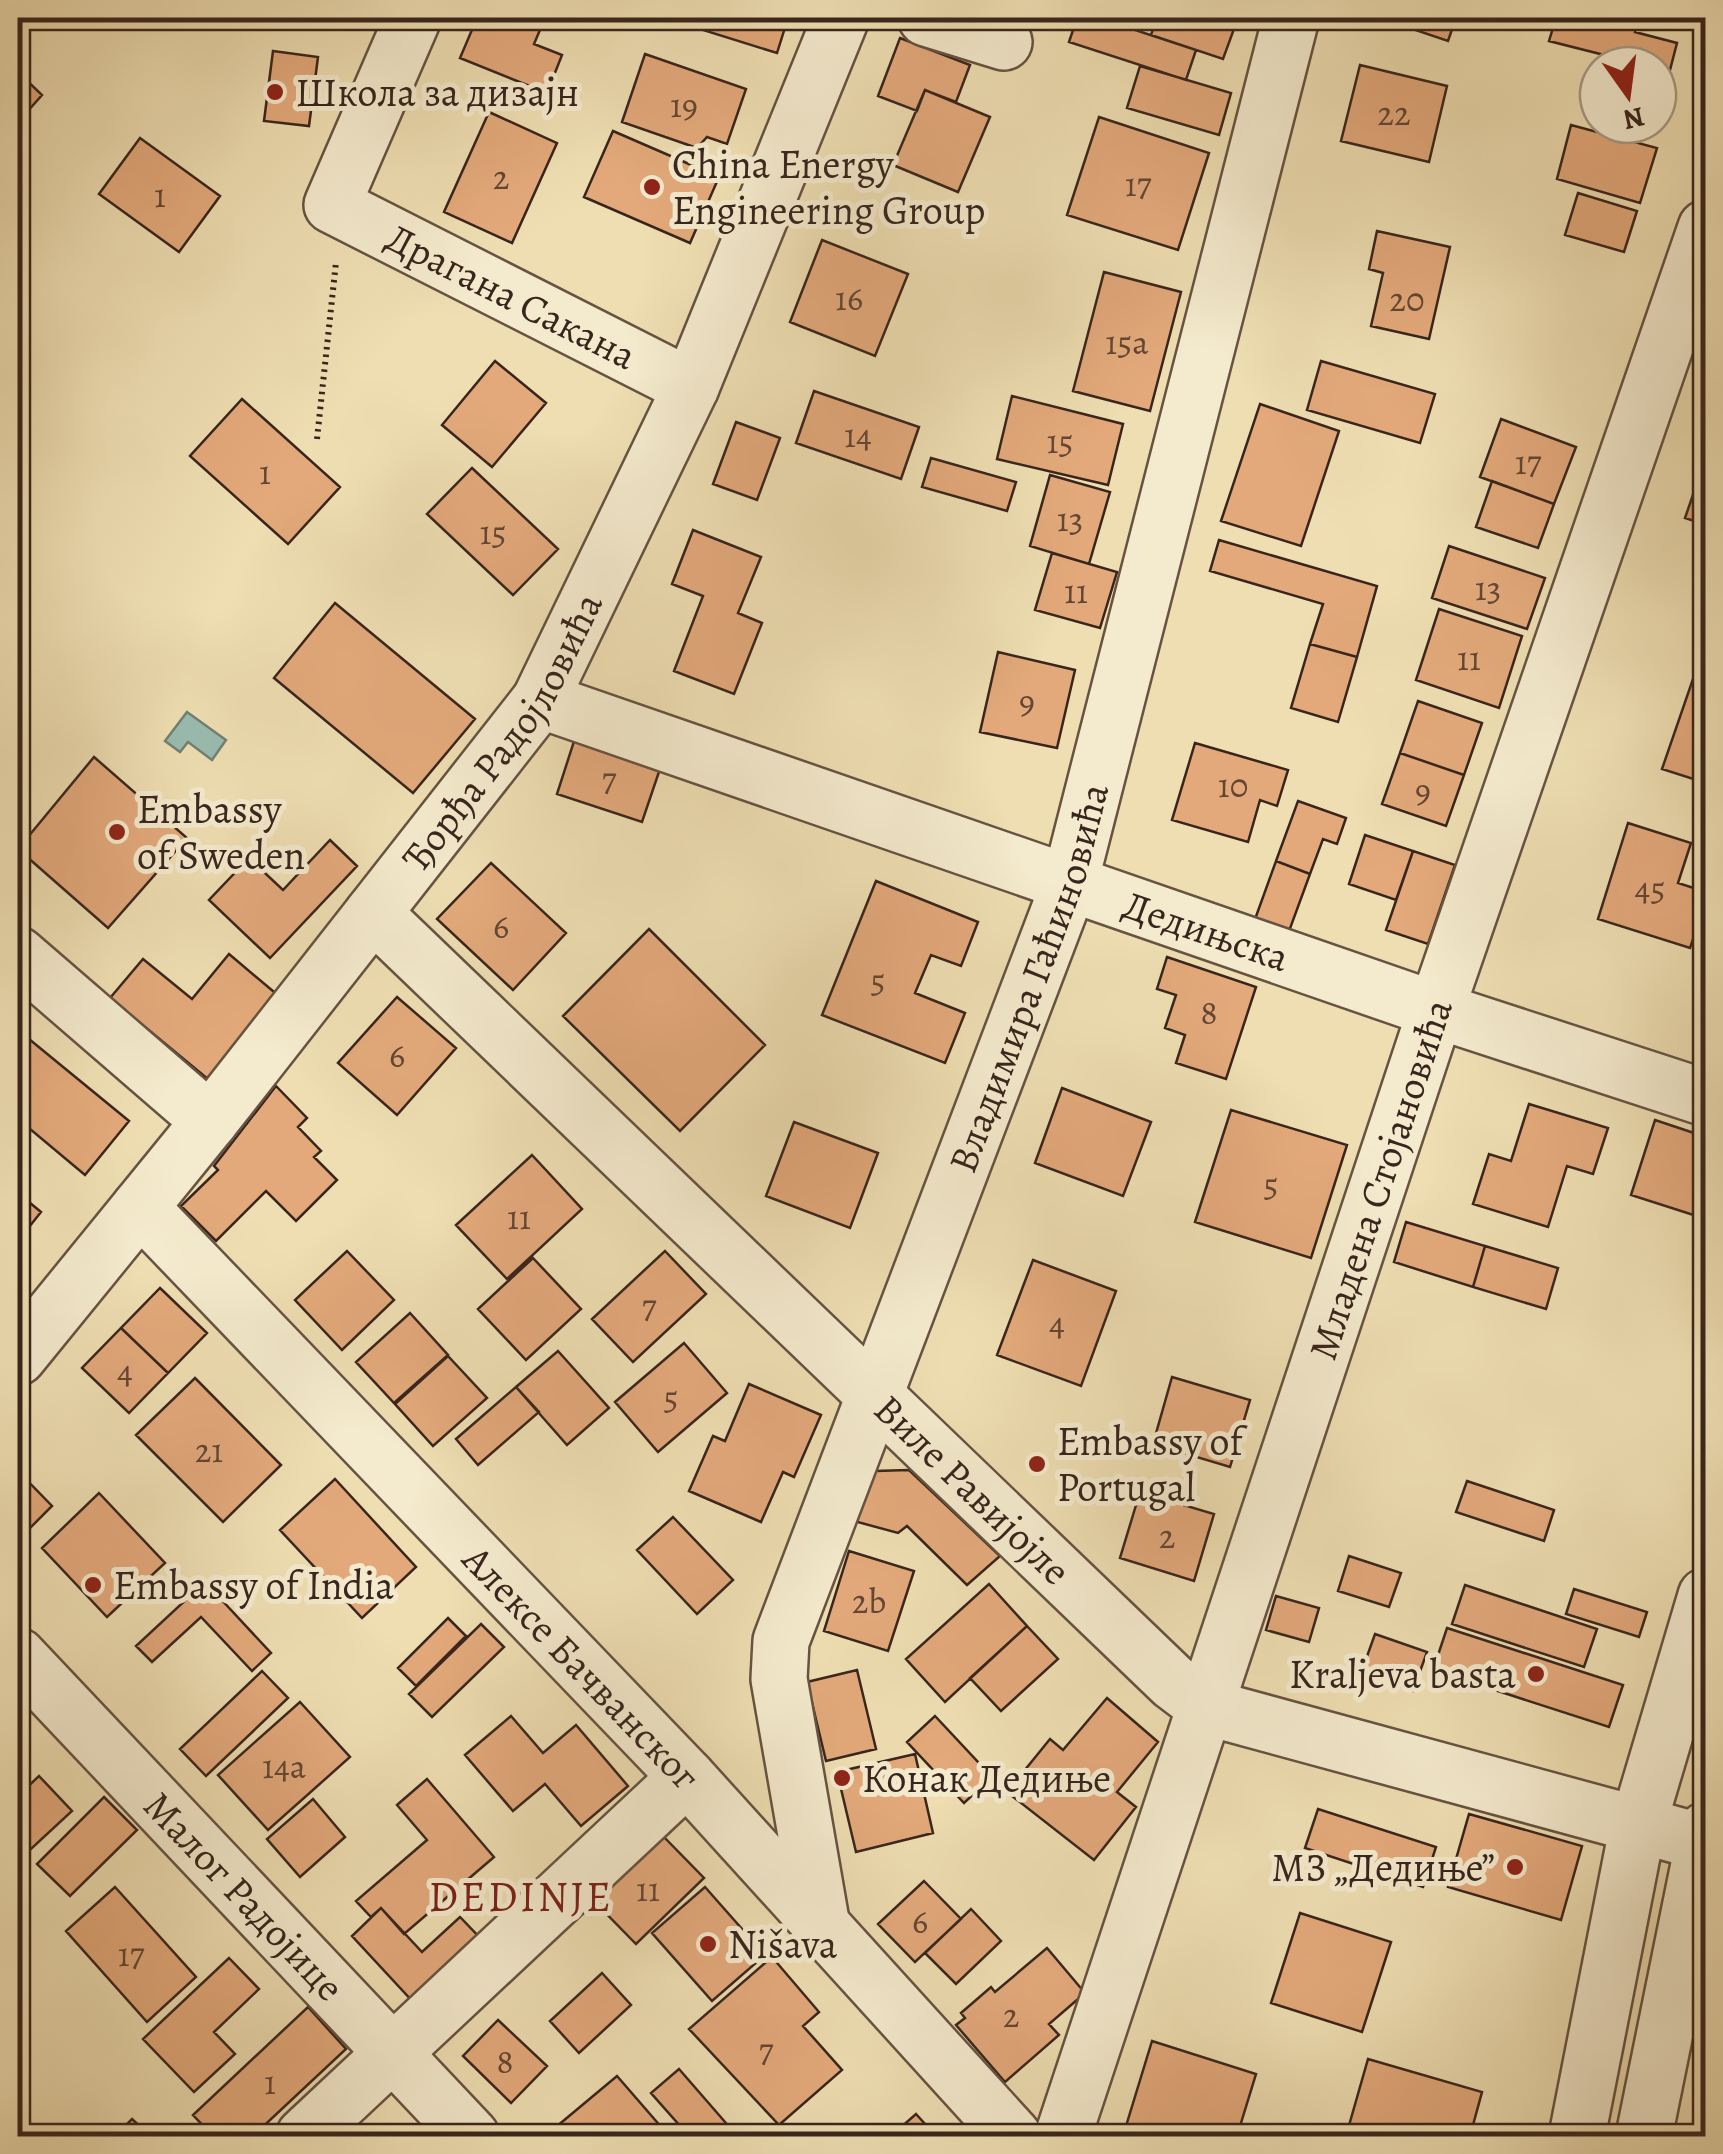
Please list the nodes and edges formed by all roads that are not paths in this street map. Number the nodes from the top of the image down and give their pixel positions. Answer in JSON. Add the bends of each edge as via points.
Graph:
{"nodes":[{"id":1,"x":413,"y":18,"type":"edge"},
{"id":2,"x":841,"y":18,"type":"edge"},
{"id":3,"x":926,"y":18,"type":"edge"},
{"id":4,"x":1291,"y":18,"type":"edge"},
{"id":5,"x":1004,"y":42,"type":"dead end"},
{"id":6,"x":1706,"y":228,"type":"edge"},
{"id":7,"x":691,"y":387,"type":"junction"},
{"id":8,"x":540,"y":700,"type":"junction"},
{"id":9,"x":1070,"y":882,"type":"junction"},
{"id":10,"x":373,"y":913,"type":"junction"},
{"id":11,"x":18,"y":955,"type":"edge"},
{"id":12,"x":1436,"y":1010,"type":"junction"},
{"id":13,"x":1706,"y":1098,"type":"edge"},
{"id":14,"x":210,"y":1120,"type":"junction"},
{"id":15,"x":140,"y":1207,"type":"junction"},
{"id":16,"x":18,"y":1357,"type":"edge"},
{"id":17,"x":875,"y":1395,"type":"junction"},
{"id":18,"x":1706,"y":1596,"type":"edge"},
{"id":19,"x":18,"y":1656,"type":"edge"},
{"id":20,"x":1206,"y":1707,"type":"junction"},
{"id":21,"x":687,"y":1777,"type":"junction"},
{"id":22,"x":1638,"y":1826,"type":"junction"},
{"id":23,"x":1704,"y":1836,"type":"edge"},
{"id":24,"x":822,"y":1921,"type":"junction"},
{"id":25,"x":392,"y":2055,"type":"junction"},
{"id":26,"x":304,"y":2136,"type":"edge"},
{"id":27,"x":471,"y":2136,"type":"edge"},
{"id":28,"x":1014,"y":2136,"type":"edge"},
{"id":29,"x":1063,"y":2136,"type":"edge"},
{"id":30,"x":1576,"y":2136,"type":"edge"},
{"id":31,"x":1644,"y":2136,"type":"edge"}],
"edges":[{"from":1,"to":7,"type":"street","name":"Драгана Сакана","via":[[335,228]]},
{"from":2,"to":7,"type":"street","name":"Ђорђа Радојловића"},
{"from":3,"to":5,"type":"street"},
{"from":4,"to":9,"type":"street","name":"Владимира Гаћиновића"},
{"from":6,"to":12,"type":"street","name":"Младена Стојановића"},
{"from":7,"to":8,"type":"street","name":"Ђорђа Радојловића"},
{"from":8,"to":9,"type":"street","name":"Дедињска"},
{"from":8,"to":10,"type":"street","name":"Ђорђа Радојловића"},
{"from":9,"to":12,"type":"street","name":"Дедињска"},
{"from":9,"to":17,"type":"street","name":"Владимира Гаћиновића"},
{"from":10,"to":14,"type":"street","name":"Ђорђа Радојловића"},
{"from":10,"to":17,"type":"street","name":"Виле Равијојле"},
{"from":11,"to":14,"type":"street"},
{"from":12,"to":13,"type":"street","name":"Дедињска"},
{"from":12,"to":20,"type":"street","name":"Младена Стојановића"},
{"from":14,"to":15,"type":"street","name":"Ђорђа Радојловића"},
{"from":15,"to":16,"type":"street","name":"Ђорђа Радојловића"},
{"from":15,"to":21,"type":"street","name":"Алексе Бачванског"},
{"from":17,"to":20,"type":"street","name":"Виле Равијојле"},
{"from":17,"to":24,"type":"street","name":"Владимира Гаћиновића","via":[[787,1620],[778,1662]]},
{"from":18,"to":22,"type":"street"},
{"from":19,"to":25,"type":"street","name":"Малог Радојице"},
{"from":20,"to":22,"type":"street","name":"Виле Равијојле"},
{"from":20,"to":29,"type":"street","name":"Младена Стојановића"},
{"from":21,"to":24,"type":"street","name":"Алексе Бачванског"},
{"from":21,"to":25,"type":"street"},
{"from":22,"to":23,"type":"street","name":"Виле Равијојле"},
{"from":22,"to":30,"type":"street"},
{"from":23,"to":31,"type":"street"},
{"from":24,"to":28,"type":"street","name":"Алексе Бачванског"},
{"from":25,"to":26,"type":"street"},
{"from":25,"to":27,"type":"street","name":"Малог Радојице"}]}
